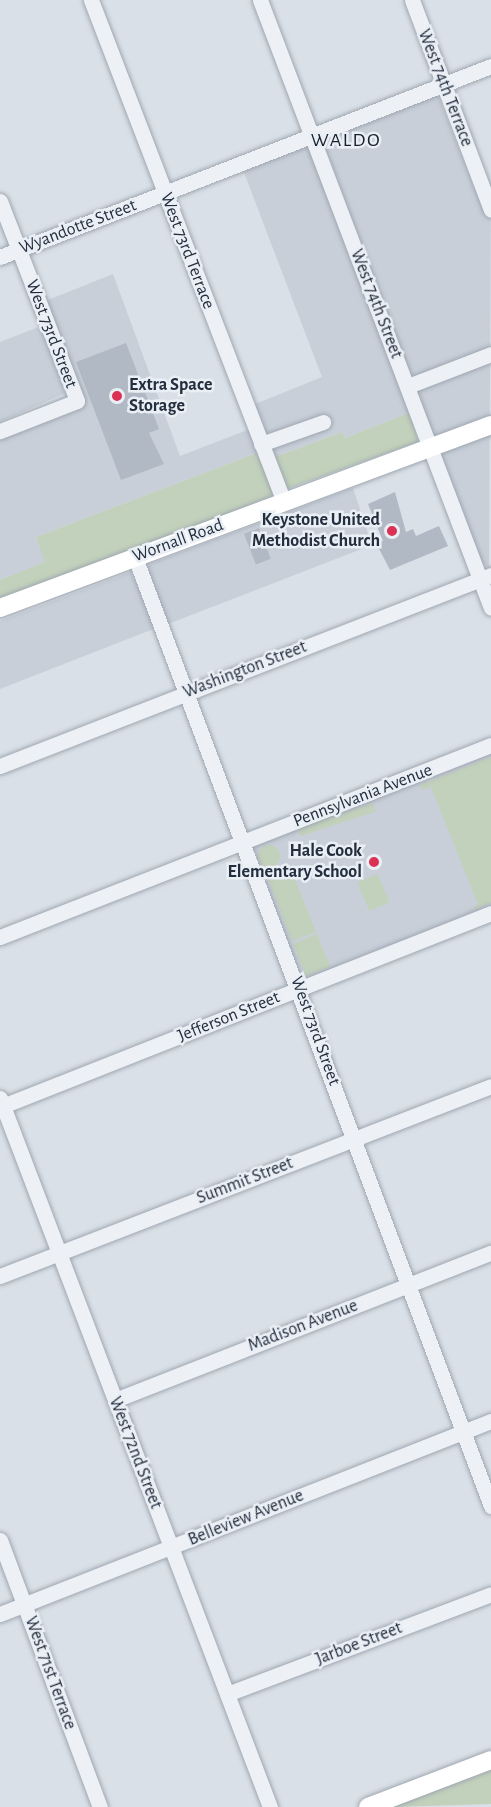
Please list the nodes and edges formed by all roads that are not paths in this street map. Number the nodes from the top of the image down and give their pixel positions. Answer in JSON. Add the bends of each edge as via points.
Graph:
{"nodes":[{"id":1,"x":91,"y":0,"type":"edge"},
{"id":2,"x":260,"y":0,"type":"edge"},
{"id":3,"x":412,"y":0,"type":"edge"},
{"id":4,"x":491,"y":66,"type":"edge"},
{"id":5,"x":444,"y":85,"type":"junction"},
{"id":6,"x":312,"y":136,"type":"junction"},
{"id":7,"x":165,"y":193,"type":"junction"},
{"id":8,"x":0,"y":201,"type":"edge"},
{"id":9,"x":491,"y":210,"type":"edge"},
{"id":10,"x":19,"y":250,"type":"junction"},
{"id":11,"x":0,"y":257,"type":"edge"},
{"id":12,"x":491,"y":354,"type":"edge"},
{"id":13,"x":408,"y":386,"type":"junction"},
{"id":14,"x":323,"y":423,"type":"dead end"},
{"id":15,"x":491,"y":425,"type":"edge"},
{"id":16,"x":0,"y":431,"type":"edge"},
{"id":17,"x":261,"y":444,"type":"junction"},
{"id":18,"x":430,"y":448,"type":"junction"},
{"id":19,"x":284,"y":502,"type":"junction"},
{"id":20,"x":135,"y":557,"type":"junction"},
{"id":21,"x":485,"y":577,"type":"edge"},
{"id":22,"x":0,"y":608,"type":"edge"},
{"id":23,"x":491,"y":608,"type":"edge"},
{"id":24,"x":186,"y":693,"type":"junction"},
{"id":25,"x":491,"y":745,"type":"edge"},
{"id":26,"x":0,"y":766,"type":"edge"},
{"id":27,"x":242,"y":843,"type":"junction"},
{"id":28,"x":491,"y":913,"type":"edge"},
{"id":29,"x":0,"y":937,"type":"edge"},
{"id":30,"x":299,"y":989,"type":"junction"},
{"id":31,"x":491,"y":1086,"type":"edge"},
{"id":32,"x":1,"y":1104,"type":"edge"},
{"id":33,"x":355,"y":1138,"type":"junction"},
{"id":34,"x":491,"y":1252,"type":"edge"},
{"id":35,"x":60,"y":1254,"type":"junction"},
{"id":36,"x":0,"y":1276,"type":"edge"},
{"id":37,"x":409,"y":1284,"type":"junction"},
{"id":38,"x":115,"y":1400,"type":"junction"},
{"id":39,"x":491,"y":1421,"type":"edge"},
{"id":40,"x":463,"y":1432,"type":"junction"},
{"id":41,"x":491,"y":1506,"type":"edge"},
{"id":42,"x":0,"y":1540,"type":"edge"},
{"id":43,"x":171,"y":1548,"type":"junction"},
{"id":44,"x":491,"y":1594,"type":"edge"},
{"id":45,"x":25,"y":1605,"type":"junction"},
{"id":46,"x":0,"y":1614,"type":"edge"},
{"id":47,"x":227,"y":1694,"type":"junction"},
{"id":48,"x":491,"y":1760,"type":"edge"},
{"id":49,"x":100,"y":1807,"type":"edge"},
{"id":50,"x":270,"y":1807,"type":"edge"},
{"id":51,"x":368,"y":1807,"type":"edge"}],
"edges":[{"from":1,"to":7,"type":"street","name":"West 73rd Terrace"},
{"from":2,"to":6,"type":"street","name":"West 74th Street"},
{"from":3,"to":5,"type":"street","name":"West 74th Terrace"},
{"from":4,"to":5,"type":"street","name":"Wyandotte Street"},
{"from":5,"to":6,"type":"street","name":"Wyandotte Street"},
{"from":5,"to":9,"type":"street","name":"West 74th Terrace"},
{"from":6,"to":7,"type":"street","name":"Wyandotte Street"},
{"from":6,"to":13,"type":"street","name":"West 74th Street"},
{"from":7,"to":10,"type":"street","name":"Wyandotte Street"},
{"from":7,"to":17,"type":"street","name":"West 73rd Terrace"},
{"from":8,"to":10,"type":"street","name":"West 73rd Street"},
{"from":10,"to":11,"type":"street","name":"Wyandotte Street"},
{"from":10,"to":16,"type":"street","name":"West 73rd Street","via":[[77,400]]},
{"from":12,"to":13,"type":"street"},
{"from":13,"to":18,"type":"street","name":"West 74th Street"},
{"from":14,"to":17,"type":"street"},
{"from":15,"to":18,"type":"main road","name":"Wornall Road"},
{"from":17,"to":19,"type":"street","name":"West 73rd Terrace"},
{"from":18,"to":19,"type":"main road","name":"Wornall Road"},
{"from":18,"to":21,"type":"street","name":"West 74th Street"},
{"from":19,"to":20,"type":"main road","name":"Wornall Road"},
{"from":20,"to":22,"type":"main road","name":"Wornall Road"},
{"from":20,"to":24,"type":"street","name":"West 73rd Street"},
{"from":21,"to":23,"type":"street","name":"West 74th Street"},
{"from":21,"to":24,"type":"street","name":"Washington Street"},
{"from":24,"to":26,"type":"street","name":"Washington Street"},
{"from":24,"to":27,"type":"street","name":"West 73rd Street"},
{"from":25,"to":27,"type":"street","name":"Pennsylvania Avenue"},
{"from":27,"to":29,"type":"street","name":"Pennsylvania Avenue"},
{"from":27,"to":30,"type":"street","name":"West 73rd Street"},
{"from":28,"to":30,"type":"street","name":"Jefferson Street"},
{"from":30,"to":32,"type":"street","name":"Jefferson Street"},
{"from":30,"to":33,"type":"street","name":"West 73rd Street"},
{"from":31,"to":33,"type":"street","name":"Summit Street"},
{"from":32,"to":35,"type":"street","name":"West 72nd Street"},
{"from":33,"to":35,"type":"street","name":"Summit Street"},
{"from":33,"to":37,"type":"street","name":"West 73rd Street"},
{"from":34,"to":37,"type":"street","name":"Madison Avenue"},
{"from":35,"to":36,"type":"street","name":"Summit Street"},
{"from":35,"to":38,"type":"street","name":"West 72nd Street"},
{"from":37,"to":38,"type":"street","name":"Madison Avenue"},
{"from":37,"to":40,"type":"street","name":"West 73rd Street"},
{"from":38,"to":43,"type":"street","name":"West 72nd Street"},
{"from":39,"to":40,"type":"street","name":"Belleview Avenue"},
{"from":40,"to":41,"type":"street","name":"West 73rd Street"},
{"from":40,"to":43,"type":"street","name":"Belleview Avenue"},
{"from":42,"to":45,"type":"street","name":"West 71st Terrace"},
{"from":43,"to":45,"type":"street","name":"Belleview Avenue"},
{"from":43,"to":47,"type":"street","name":"West 72nd Street"},
{"from":44,"to":47,"type":"street","name":"Jarboe Street"},
{"from":45,"to":46,"type":"street","name":"Belleview Avenue"},
{"from":45,"to":49,"type":"street","name":"West 71st Terrace"},
{"from":47,"to":50,"type":"street","name":"West 72nd Street"},
{"from":48,"to":51,"type":"main road"}]}
